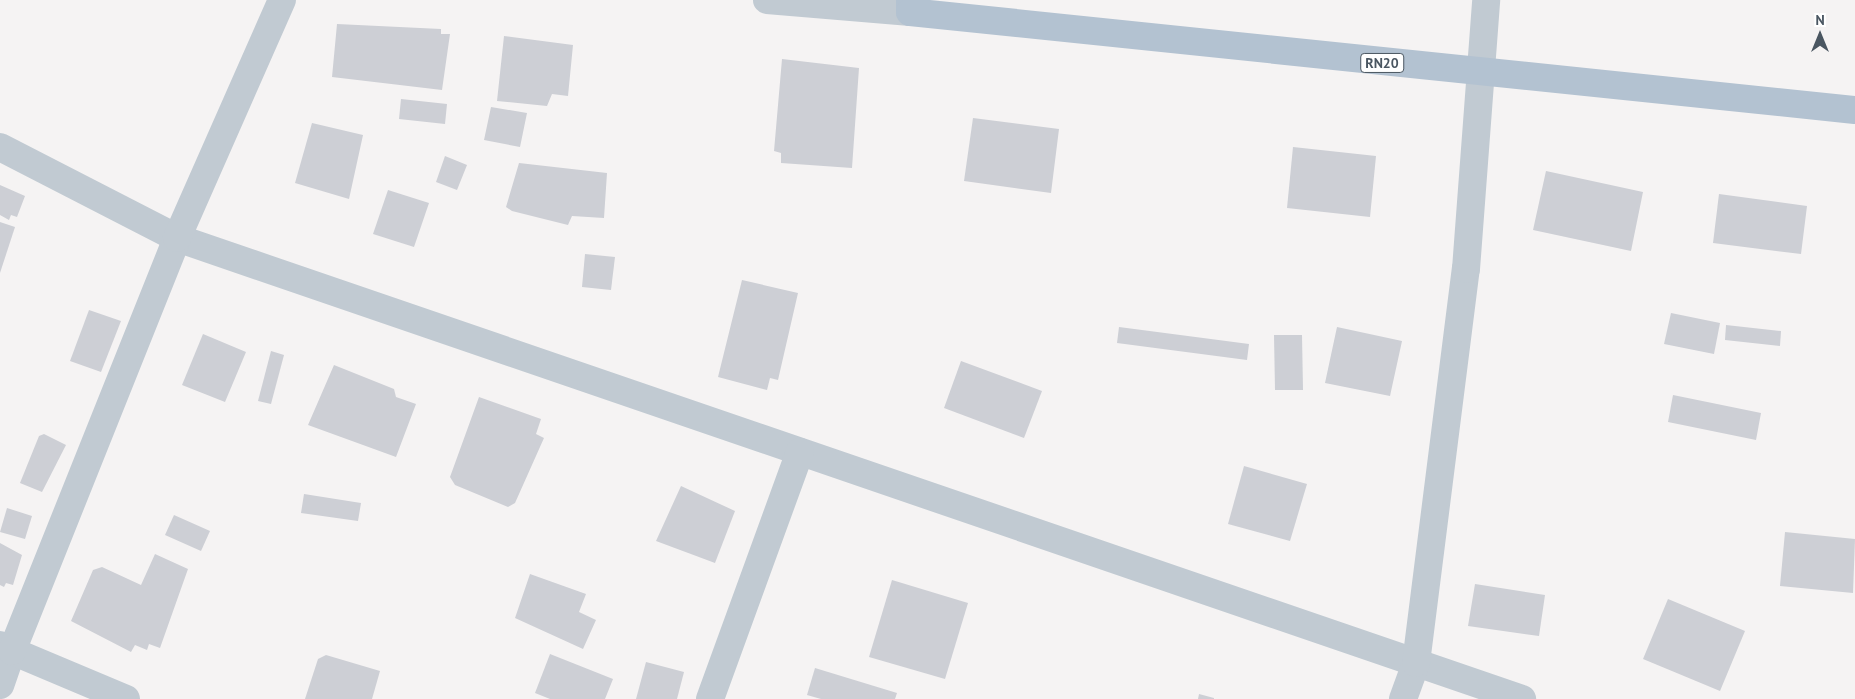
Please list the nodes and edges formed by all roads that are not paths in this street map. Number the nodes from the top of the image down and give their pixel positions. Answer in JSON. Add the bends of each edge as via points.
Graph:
{"nodes":[{"id":1,"x":282,"y":0,"type":"edge"},
{"id":2,"x":766,"y":0,"type":"edge"},
{"id":3,"x":1486,"y":0,"type":"edge"},
{"id":4,"x":910,"y":6,"type":"edge"},
{"id":5,"x":1483,"y":74,"type":"junction"},
{"id":6,"x":1855,"y":110,"type":"edge"},
{"id":7,"x":0,"y":147,"type":"edge"},
{"id":8,"x":178,"y":238,"type":"junction"},
{"id":9,"x":800,"y":452,"type":"junction"},
{"id":10,"x":6,"y":648,"type":"edge"},
{"id":11,"x":1416,"y":663,"type":"junction"},
{"id":12,"x":0,"y":685,"type":"edge"},
{"id":13,"x":126,"y":699,"type":"edge"},
{"id":14,"x":710,"y":699,"type":"edge"},
{"id":15,"x":1403,"y":699,"type":"edge"},
{"id":16,"x":1522,"y":699,"type":"edge"}],
"edges":[{"from":1,"to":8,"type":"street"},
{"from":2,"to":4,"type":"street"},
{"from":3,"to":5,"type":"street"},
{"from":4,"to":5,"type":"main road","number":"RN20"},
{"from":5,"to":6,"type":"main road","number":"RN20"},
{"from":5,"to":11,"type":"street","via":[[1466,269]]},
{"from":7,"to":8,"type":"street"},
{"from":8,"to":9,"type":"street"},
{"from":8,"to":10,"type":"street"},
{"from":9,"to":11,"type":"street"},
{"from":9,"to":14,"type":"street"},
{"from":10,"to":12,"type":"street"},
{"from":10,"to":13,"type":"street"},
{"from":11,"to":15,"type":"street"},
{"from":11,"to":16,"type":"street"}]}
